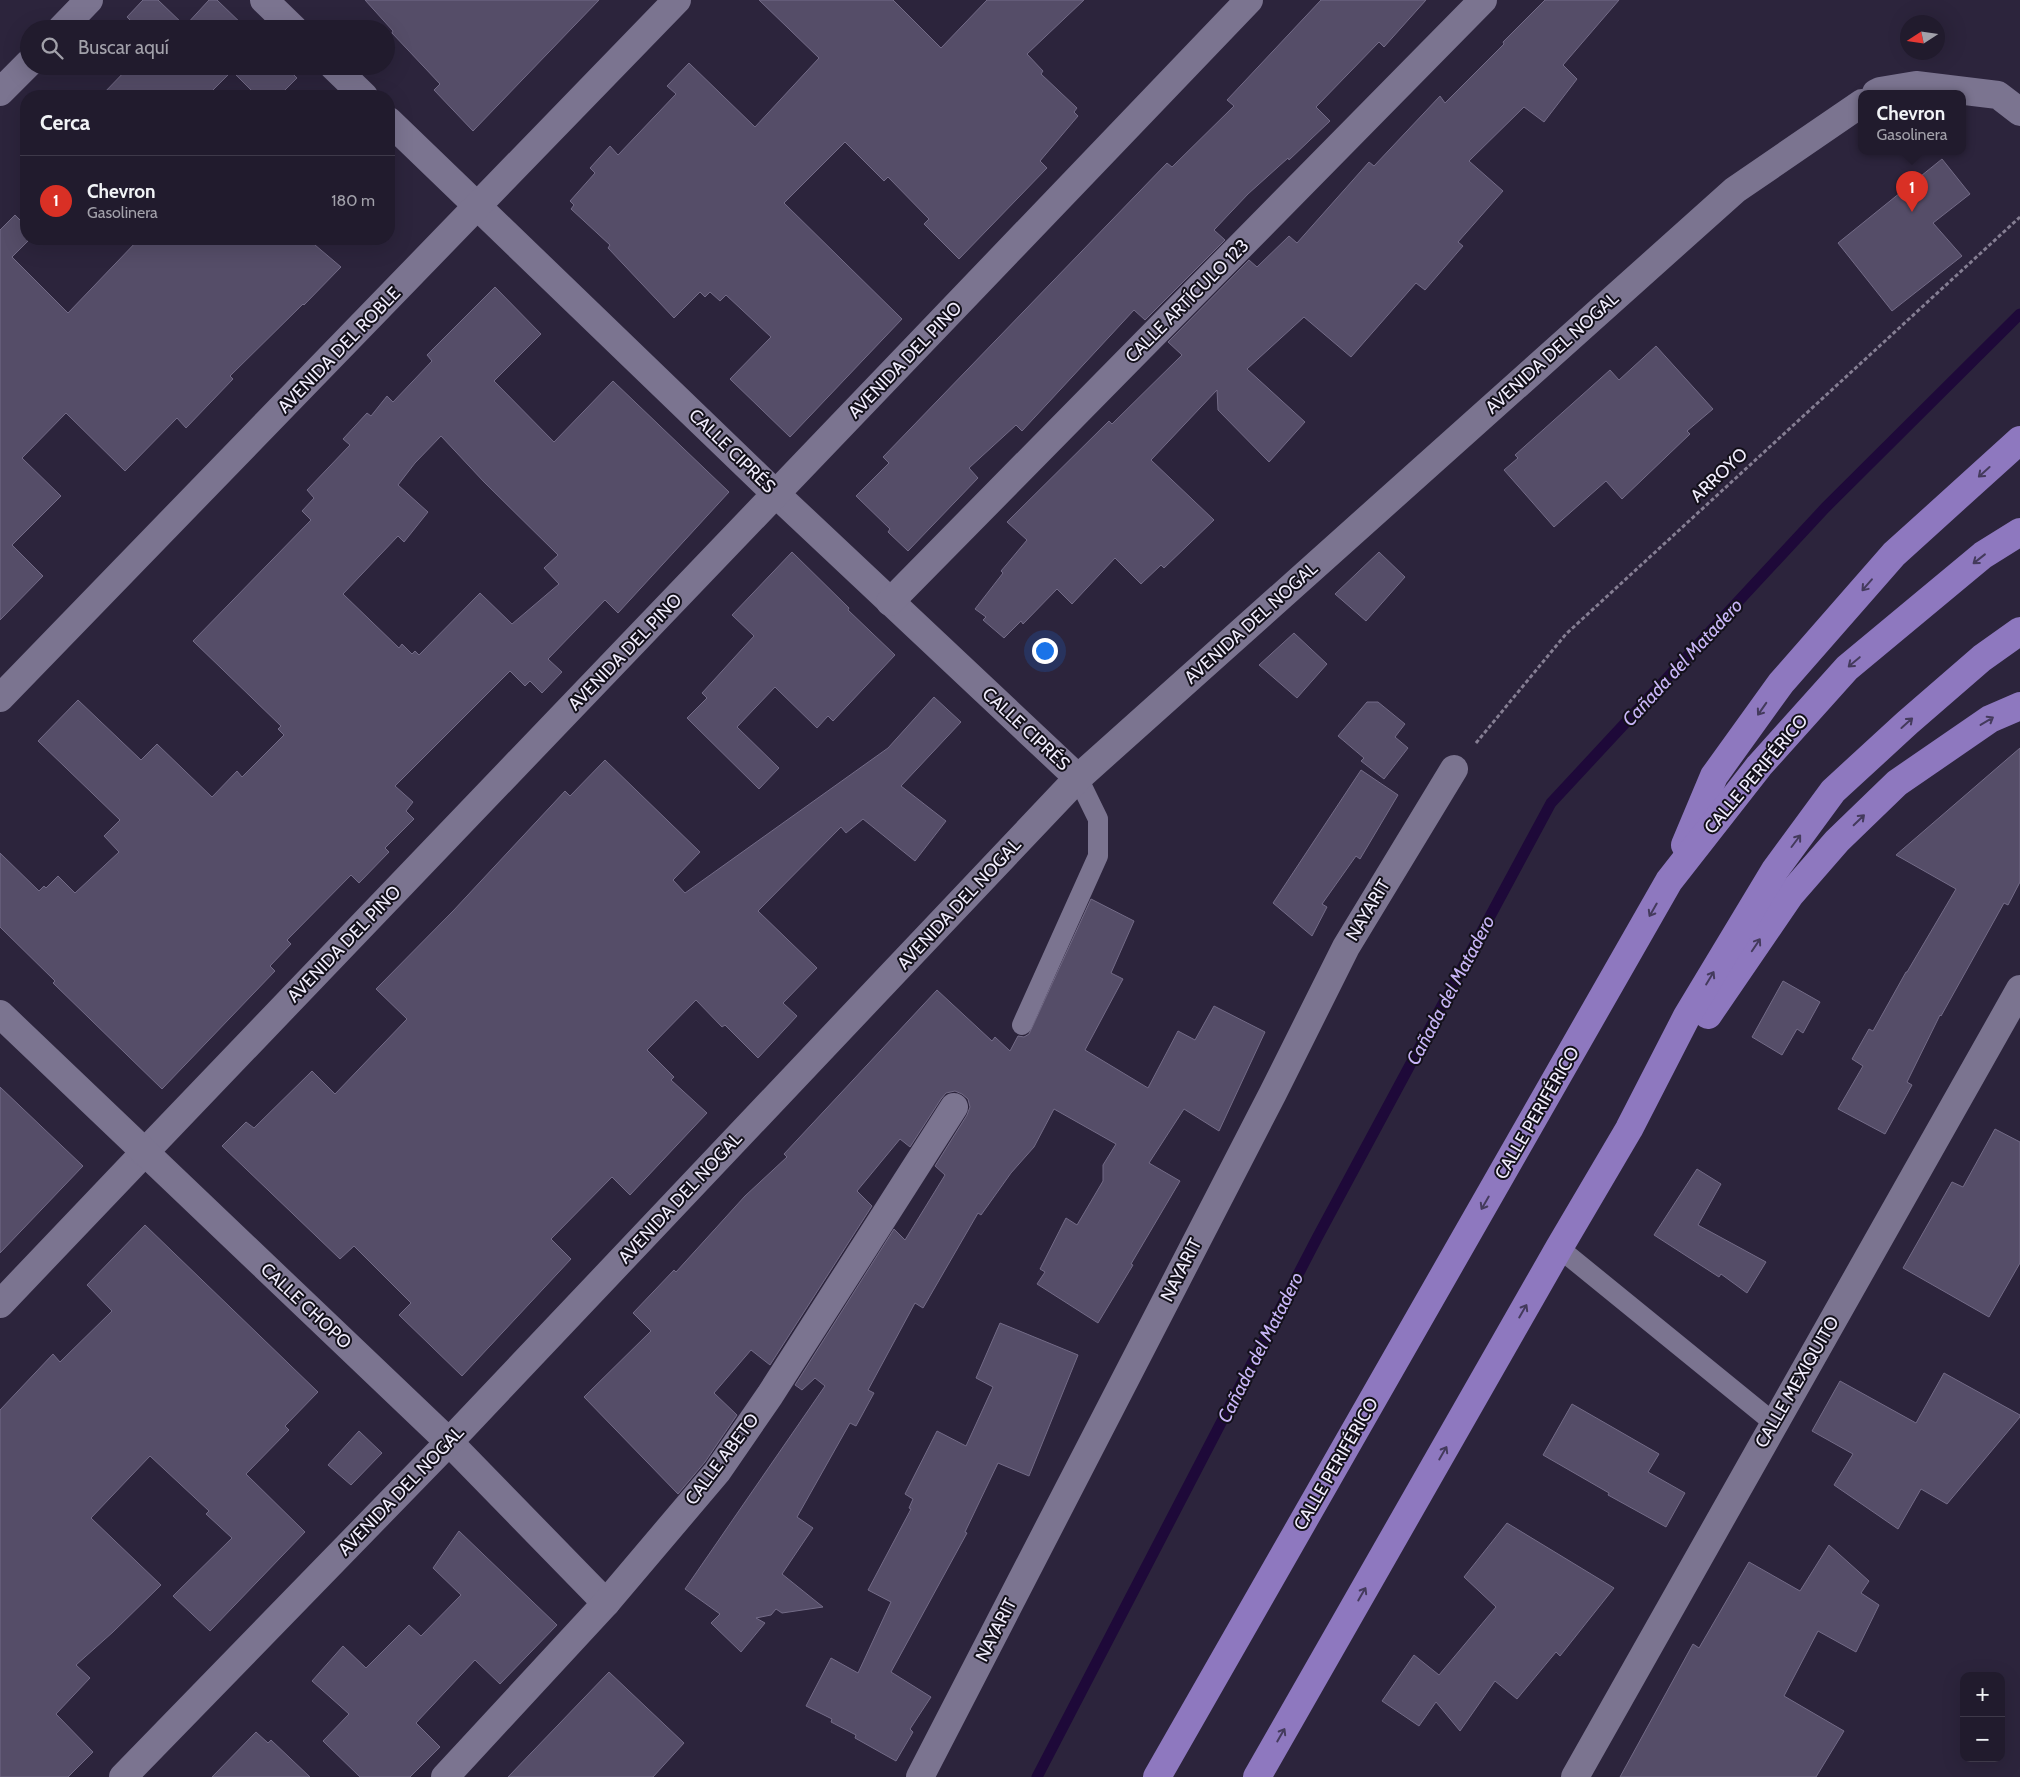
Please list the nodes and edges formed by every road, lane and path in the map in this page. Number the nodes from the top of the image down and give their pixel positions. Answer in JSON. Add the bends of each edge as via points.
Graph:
{"nodes":[{"id":1,"x":89,"y":0,"type":"edge"},
{"id":2,"x":264,"y":0,"type":"edge"},
{"id":3,"x":677,"y":0,"type":"edge"},
{"id":4,"x":1249,"y":0,"type":"edge"},
{"id":5,"x":1483,"y":0,"type":"edge"},
{"id":6,"x":70,"y":20,"type":"edge"},
{"id":7,"x":285,"y":20,"type":"edge"},
{"id":8,"x":20,"y":71,"type":"edge"},
{"id":9,"x":342,"y":75,"type":"edge"},
{"id":10,"x":358,"y":90,"type":"edge"},
{"id":11,"x":1896,"y":90,"type":"edge"},
{"id":12,"x":1957,"y":90,"type":"edge"},
{"id":13,"x":1966,"y":91,"type":"edge"},
{"id":14,"x":0,"y":92,"type":"edge"},
{"id":15,"x":1858,"y":106,"type":"edge"},
{"id":16,"x":2020,"y":112,"type":"edge"},
{"id":17,"x":395,"y":127,"type":"edge"},
{"id":18,"x":478,"y":207,"type":"junction"},
{"id":19,"x":2020,"y":217,"type":"edge"},
{"id":20,"x":2020,"y":440,"type":"edge"},
{"id":21,"x":776,"y":494,"type":"junction"},
{"id":22,"x":2020,"y":532,"type":"edge"},
{"id":23,"x":890,"y":602,"type":"junction"},
{"id":24,"x":2020,"y":631,"type":"edge"},
{"id":25,"x":0,"y":698,"type":"edge"},
{"id":26,"x":2020,"y":706,"type":"edge"},
{"id":27,"x":1454,"y":769,"type":"joint"},
{"id":28,"x":1078,"y":778,"type":"junction"},
{"id":29,"x":1669,"y":881,"type":"junction"},
{"id":30,"x":2020,"y":989,"type":"edge"},
{"id":31,"x":0,"y":1014,"type":"edge"},
{"id":32,"x":1022,"y":1025,"type":"dead end"},
{"id":33,"x":954,"y":1107,"type":"dead end"},
{"id":34,"x":1629,"y":1129,"type":"junction"},
{"id":35,"x":144,"y":1153,"type":"junction"},
{"id":36,"x":1559,"y":1248,"type":"junction"},
{"id":37,"x":0,"y":1304,"type":"edge"},
{"id":38,"x":1774,"y":1423,"type":"junction"},
{"id":39,"x":449,"y":1442,"type":"junction"},
{"id":40,"x":606,"y":1603,"type":"junction"},
{"id":41,"x":123,"y":1777,"type":"edge"},
{"id":42,"x":445,"y":1777,"type":"edge"},
{"id":43,"x":920,"y":1777,"type":"edge"},
{"id":44,"x":1157,"y":1777,"type":"edge"},
{"id":45,"x":1257,"y":1777,"type":"edge"},
{"id":46,"x":1575,"y":1777,"type":"edge"}],
"edges":[{"from":1,"to":6,"type":"street"},
{"from":2,"to":7,"type":"street"},
{"from":3,"to":18,"type":"street","name":"AVENIDA DEL ROBLE"},
{"from":4,"to":21,"type":"street","name":"AVENIDA DEL PINO"},
{"from":5,"to":23,"type":"street","name":"CALLE ARTÍCULO 123"},
{"from":8,"to":14,"type":"street"},
{"from":9,"to":10,"type":"street"},
{"from":11,"to":12,"type":"street","via":[[1916,85]]},
{"from":13,"to":16,"type":"street","via":[[1998,95]]},
{"from":15,"to":28,"type":"street","name":"AVENIDA DEL NOGAL","via":[[1735,190]]},
{"from":17,"to":18,"type":"street","name":"CALLE CIPRÉS"},
{"from":18,"to":21,"type":"street","name":"CALLE CIPRÉS"},
{"from":18,"to":25,"type":"street","name":"AVENIDA DEL ROBLE"},
{"from":19,"to":27,"type":"path","name":"ARROYO","via":[[1566,634]]},
{"from":20,"to":29,"type":"highway","one_way":true,"via":[[1894,554],[1781,683],[1714,776]]},
{"from":21,"to":23,"type":"street","name":"CALLE CIPRÉS"},
{"from":21,"to":35,"type":"street","name":"AVENIDA DEL PINO"},
{"from":22,"to":29,"type":"highway","name":"CALLE PERIFÉRICO","one_way":true,"via":[[1983,555],[1848,668],[1759,766]]},
{"from":23,"to":28,"type":"street","name":"CALLE CIPRÉS"},
{"from":34,"to":24,"type":"highway","one_way":true,"via":[[1688,1016],[1775,870],[1833,791],[1967,671]]},
{"from":34,"to":26,"type":"highway","one_way":true,"via":[[1790,895],[1837,840],[1897,783],[1990,719]]},
{"from":27,"to":43,"type":"street","name":"NAYARIT","via":[[1346,947]]},
{"from":28,"to":32,"type":"lane","via":[[1098,819],[1098,856]]},
{"from":28,"to":39,"type":"street","name":"AVENIDA DEL NOGAL"},
{"from":29,"to":44,"type":"highway","name":"CALLE PERIFÉRICO","one_way":true},
{"from":30,"to":38,"type":"street","name":"CALLE MEXIQUITO"},
{"from":31,"to":35,"type":"street","name":"CALLE CHOPO"},
{"from":33,"to":40,"type":"street","name":"CALLE ABETO","via":[[770,1395],[717,1472]]},
{"from":34,"to":36,"type":"highway"},
{"from":35,"to":37,"type":"street","name":"AVENIDA DEL PINO"},
{"from":35,"to":39,"type":"street","name":"CALLE CHOPO"},
{"from":36,"to":38,"type":"lane"},
{"from":45,"to":36,"type":"highway","one_way":true},
{"from":38,"to":46,"type":"street","name":"CALLE MEXIQUITO"},
{"from":39,"to":40,"type":"street","name":"CALLE CHOPO"},
{"from":39,"to":41,"type":"street","name":"AVENIDA DEL NOGAL"},
{"from":40,"to":42,"type":"street","name":"CALLE ABETO"}]}
